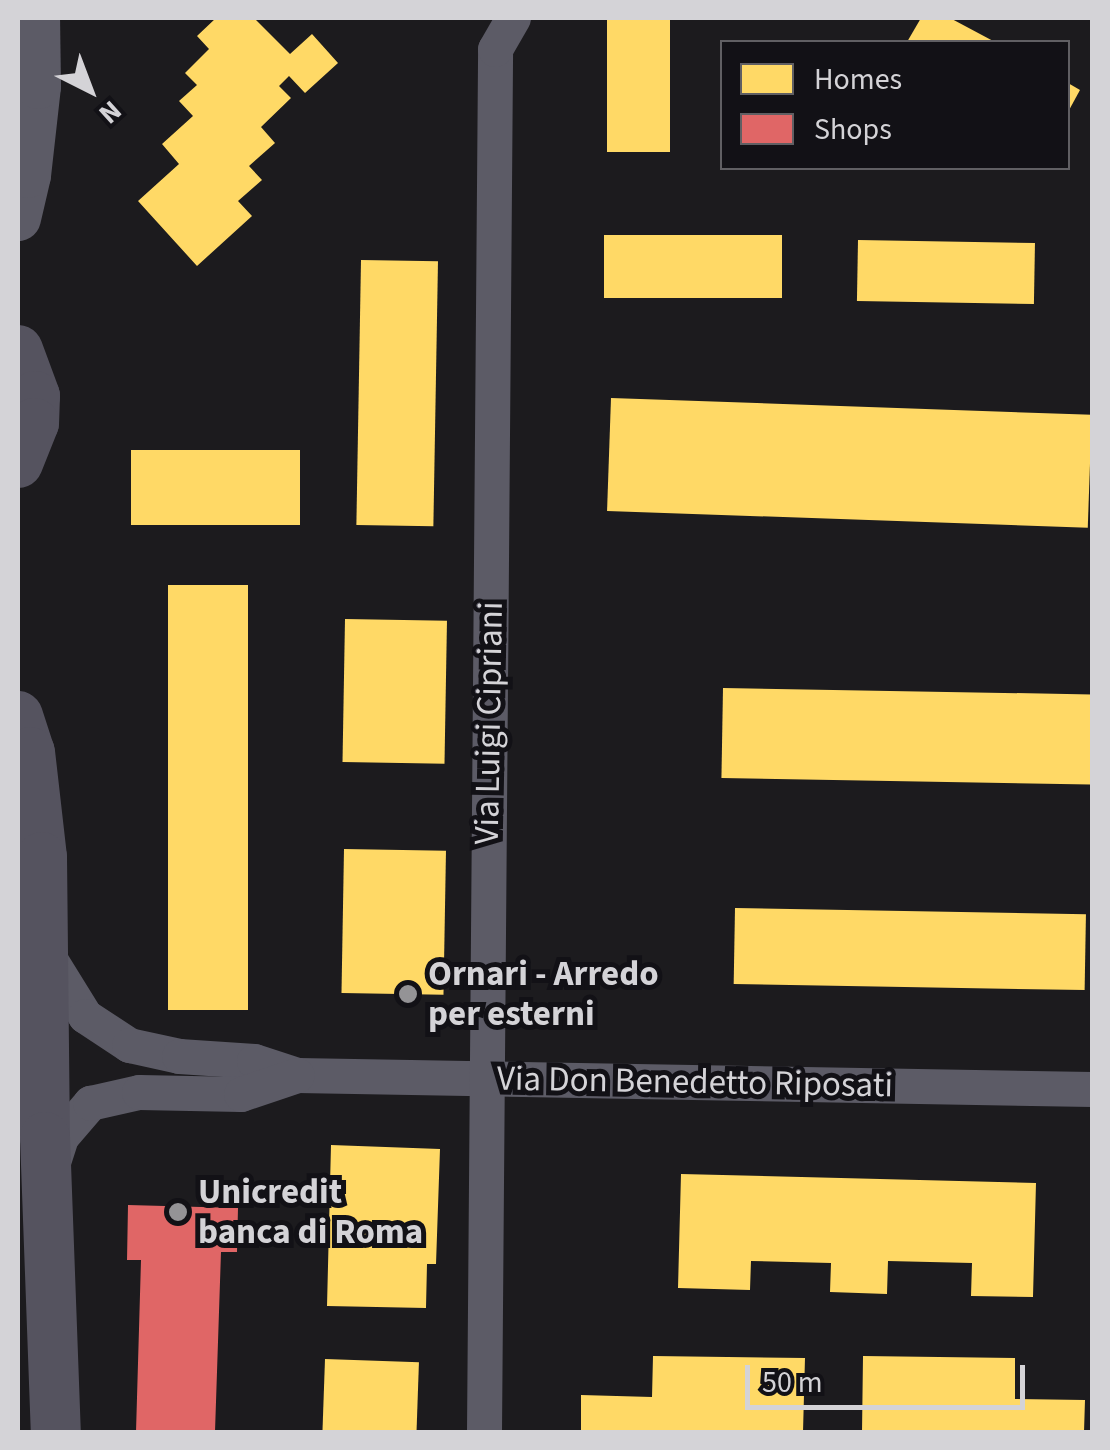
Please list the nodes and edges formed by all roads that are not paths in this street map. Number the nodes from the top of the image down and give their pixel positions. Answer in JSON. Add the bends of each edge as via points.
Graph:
{"nodes":[{"id":1,"x":36,"y":18,"type":"edge"},
{"id":2,"x":513,"y":18,"type":"edge"},
{"id":3,"x":18,"y":218,"type":"edge"},
{"id":4,"x":18,"y":350,"type":"edge"},
{"id":5,"x":18,"y":463,"type":"edge"},
{"id":6,"x":18,"y":716,"type":"edge"},
{"id":7,"x":44,"y":949,"type":"junction"},
{"id":8,"x":297,"y":1075,"type":"junction"},
{"id":9,"x":485,"y":1079,"type":"junction"},
{"id":10,"x":1092,"y":1088,"type":"edge"},
{"id":11,"x":46,"y":1182,"type":"junction"},
{"id":12,"x":56,"y":1432,"type":"edge"},
{"id":13,"x":484,"y":1432,"type":"edge"}],
"edges":[{"from":1,"to":3,"type":"street","via":[[38,86]]},
{"from":2,"to":9,"type":"street","name":"Via Luigi Cipriani","via":[[495,49]]},
{"from":4,"to":5,"type":"main road","via":[[35,396],[34,422]]},
{"from":6,"to":7,"type":"main road","via":[[30,752],[38,822]]},
{"from":7,"to":8,"type":"street","via":[[85,1016],[129,1045],[254,1061]]},
{"from":7,"to":11,"type":"main road"},
{"from":8,"to":9,"type":"street","name":"Via Don Benedetto Riposati"},
{"from":8,"to":11,"type":"street","via":[[241,1094],[139,1092],[90,1103],[62,1137]]},
{"from":9,"to":10,"type":"street","name":"Via Don Benedetto Riposati"},
{"from":9,"to":13,"type":"street","name":"Via Luigi Cipriani"},
{"from":11,"to":12,"type":"main road"}]}
